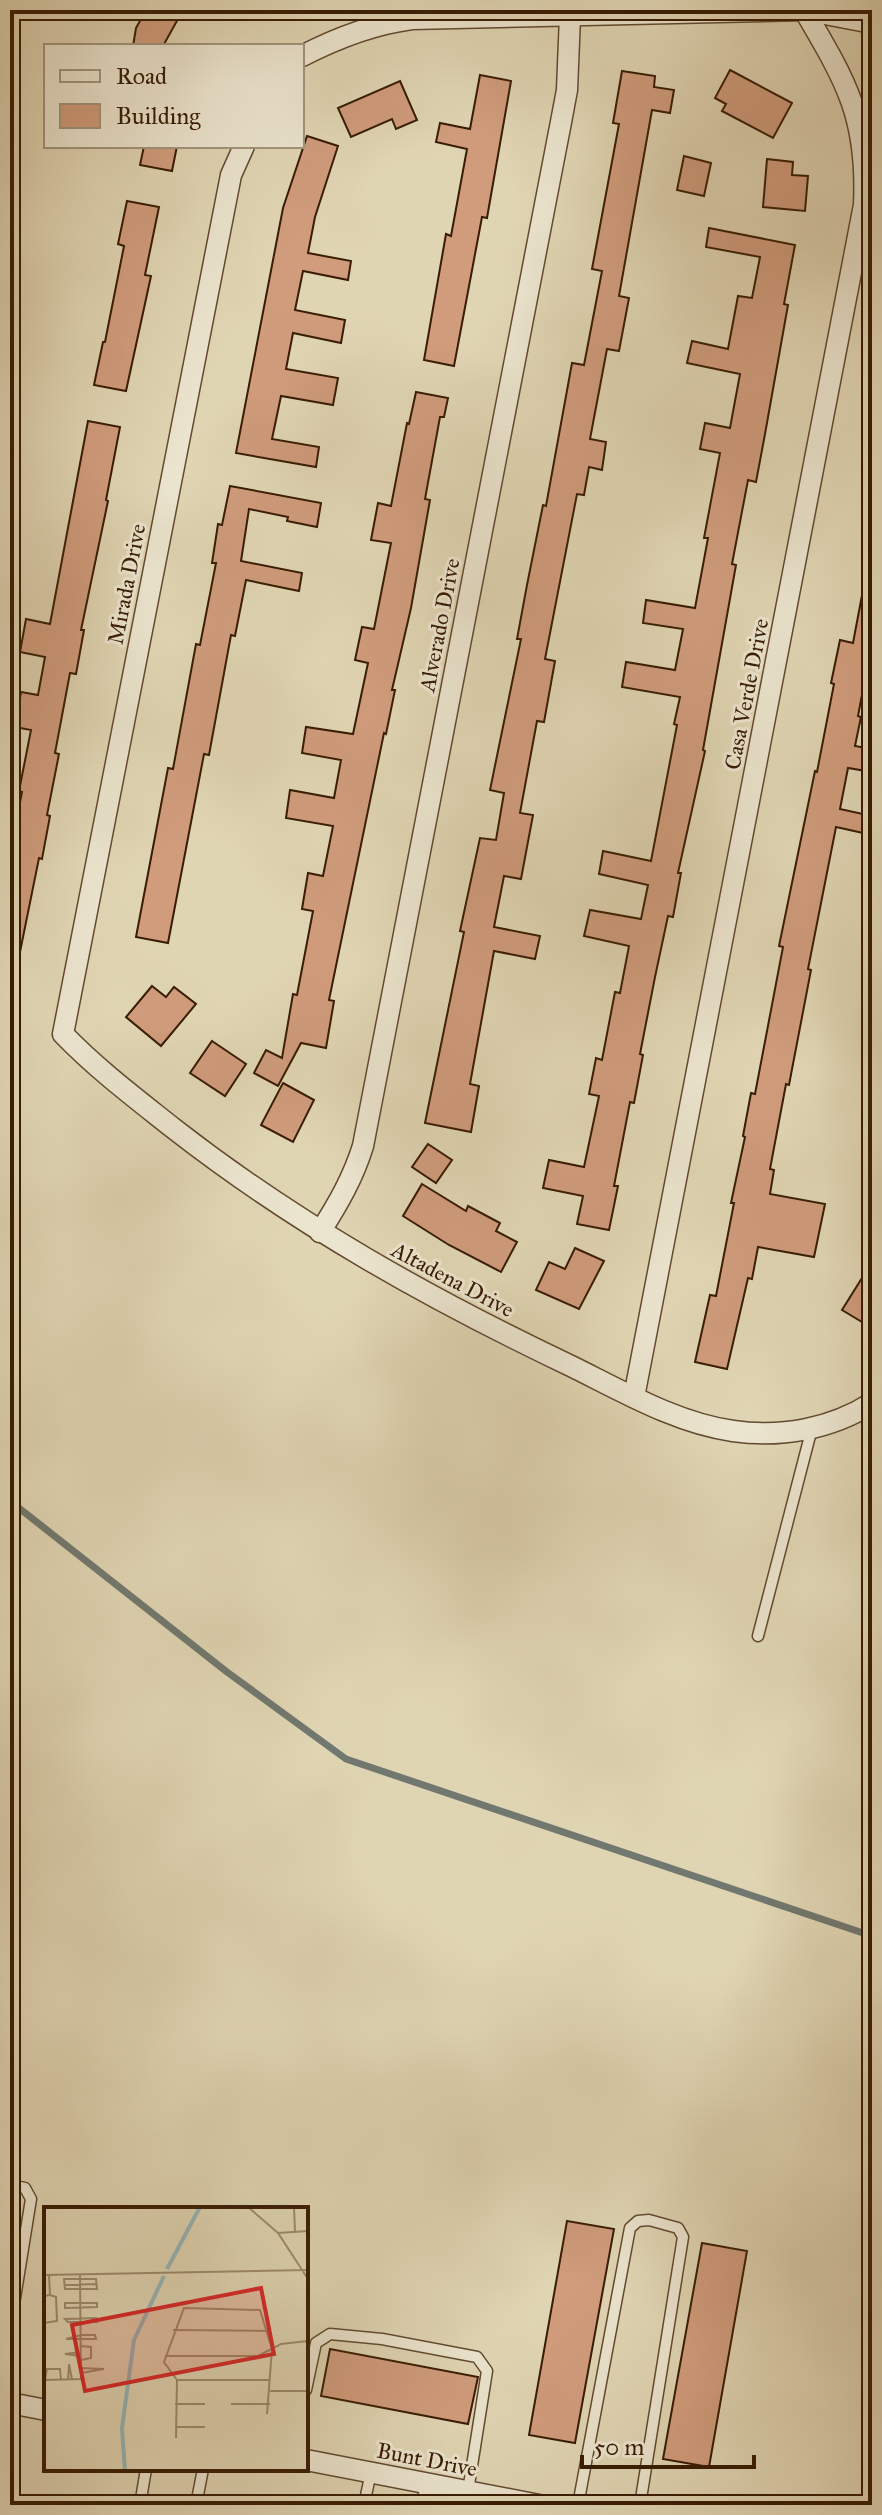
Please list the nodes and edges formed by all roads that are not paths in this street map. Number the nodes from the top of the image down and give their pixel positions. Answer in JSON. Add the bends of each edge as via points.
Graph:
{"nodes":[{"id":1,"x":804,"y":10,"type":"edge"},
{"id":2,"x":570,"y":16,"type":"junction"},
{"id":3,"x":872,"y":23,"type":"edge"},
{"id":4,"x":304,"y":55,"type":"edge"},
{"id":5,"x":243,"y":148,"type":"edge"},
{"id":6,"x":63,"y":1034,"type":"joint"},
{"id":7,"x":320,"y":1232,"type":"junction"},
{"id":8,"x":634,"y":1397,"type":"junction"},
{"id":9,"x":872,"y":1403,"type":"edge"},
{"id":10,"x":812,"y":1428,"type":"junction"},
{"id":11,"x":758,"y":1636,"type":"dead end"},
{"id":12,"x":10,"y":2185,"type":"edge"},
{"id":13,"x":10,"y":2329,"type":"edge"},
{"id":14,"x":308,"y":2381,"type":"edge"},
{"id":15,"x":10,"y":2403,"type":"edge"},
{"id":16,"x":44,"y":2410,"type":"edge"},
{"id":17,"x":308,"y":2460,"type":"edge"},
{"id":18,"x":146,"y":2471,"type":"edge"},
{"id":19,"x":203,"y":2471,"type":"edge"},
{"id":20,"x":371,"y":2472,"type":"junction"},
{"id":21,"x":426,"y":2483,"type":"junction"},
{"id":22,"x":468,"y":2491,"type":"junction"},
{"id":23,"x":140,"y":2505,"type":"edge"},
{"id":24,"x":196,"y":2505,"type":"edge"},
{"id":25,"x":364,"y":2505,"type":"edge"},
{"id":26,"x":422,"y":2505,"type":"edge"},
{"id":27,"x":539,"y":2505,"type":"edge"},
{"id":28,"x":578,"y":2505,"type":"edge"},
{"id":29,"x":640,"y":2505,"type":"edge"}],
"edges":[{"from":1,"to":2,"type":"street"},
{"from":1,"to":3,"type":"street"},
{"from":1,"to":8,"type":"street","name":"Casa Verde Drive","via":[[854,105],[862,140],[864,205]]},
{"from":2,"to":4,"type":"street","via":[[390,22]]},
{"from":2,"to":7,"type":"street","name":"Alverado Drive","via":[[563,112],[363,1146],[344,1196]]},
{"from":5,"to":6,"type":"street","name":"Mirada Drive","via":[[231,175]]},
{"from":6,"to":7,"type":"street","name":"Altadena Drive","via":[[97,1069],[204,1152]]},
{"from":7,"to":8,"type":"street","name":"Altadena Drive","via":[[479,1322]]},
{"from":8,"to":10,"type":"street","name":"Altadena Drive","via":[[731,1431]]},
{"from":9,"to":10,"type":"street","name":"Altadena Drive","via":[[837,1422]]},
{"from":10,"to":11,"type":"lane"},
{"from":12,"to":13,"type":"lane","via":[[25,2188],[31,2199]]},
{"from":14,"to":22,"type":"lane","via":[[316,2343],[330,2334],[477,2357],[487,2371]]},
{"from":15,"to":16,"type":"street"},
{"from":17,"to":20,"type":"street","name":"Bunt Drive"},
{"from":18,"to":23,"type":"lane"},
{"from":19,"to":24,"type":"lane"},
{"from":20,"to":21,"type":"street","name":"Bunt Drive"},
{"from":20,"to":25,"type":"lane"},
{"from":21,"to":22,"type":"street","name":"Bunt Drive"},
{"from":21,"to":26,"type":"lane"},
{"from":22,"to":27,"type":"street","name":"Bunt Drive"},
{"from":28,"to":29,"type":"lane","via":[[630,2228],[649,2220],[678,2228],[683,2237]]}]}
